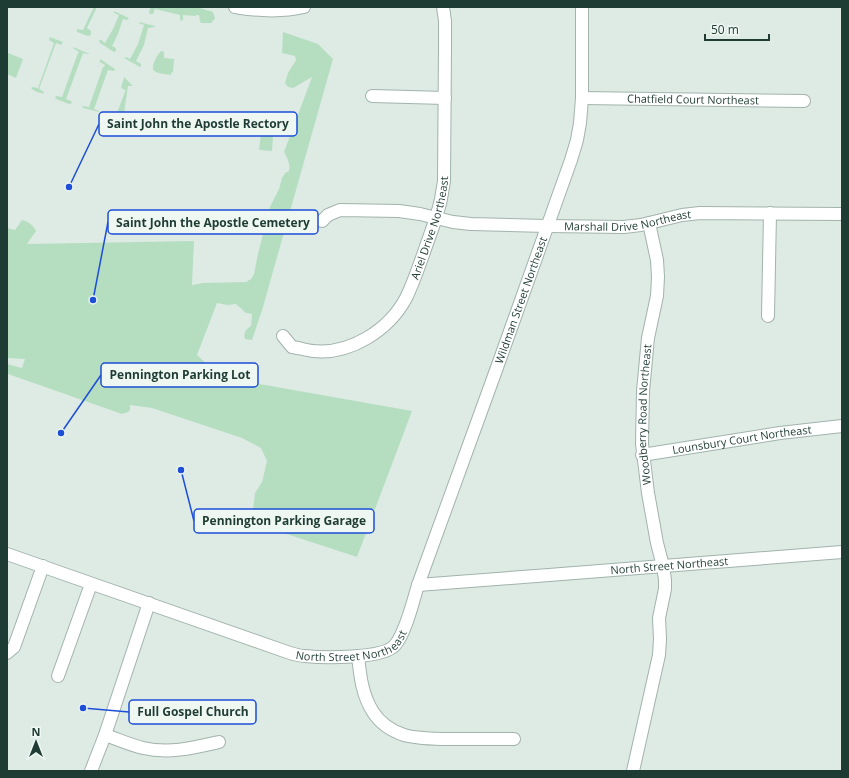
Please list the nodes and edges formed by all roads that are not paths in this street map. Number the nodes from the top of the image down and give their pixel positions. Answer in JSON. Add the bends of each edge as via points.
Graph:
{"nodes":[{"id":1,"x":235,"y":7,"type":"edge"},
{"id":2,"x":302,"y":7,"type":"edge"},
{"id":3,"x":443,"y":7,"type":"edge"},
{"id":4,"x":582,"y":7,"type":"edge"},
{"id":5,"x":372,"y":96,"type":"dead end"},
{"id":6,"x":445,"y":98,"type":"junction"},
{"id":7,"x":582,"y":98,"type":"junction"},
{"id":8,"x":804,"y":101,"type":"dead end"},
{"id":9,"x":770,"y":213,"type":"junction"},
{"id":10,"x":842,"y":214,"type":"edge"},
{"id":11,"x":436,"y":218,"type":"junction"},
{"id":12,"x":322,"y":221,"type":"dead end"},
{"id":13,"x":649,"y":223,"type":"junction"},
{"id":14,"x":547,"y":226,"type":"junction"},
{"id":15,"x":768,"y":316,"type":"dead end"},
{"id":16,"x":283,"y":336,"type":"dead end"},
{"id":17,"x":842,"y":426,"type":"edge"},
{"id":18,"x":642,"y":455,"type":"junction"},
{"id":19,"x":842,"y":552,"type":"edge"},
{"id":20,"x":7,"y":554,"type":"edge"},
{"id":21,"x":42,"y":566,"type":"junction"},
{"id":22,"x":663,"y":566,"type":"junction"},
{"id":23,"x":91,"y":584,"type":"junction"},
{"id":24,"x":418,"y":585,"type":"junction"},
{"id":25,"x":149,"y":603,"type":"junction"},
{"id":26,"x":7,"y":653,"type":"edge"},
{"id":27,"x":358,"y":656,"type":"junction"},
{"id":28,"x":58,"y":676,"type":"dead end"},
{"id":29,"x":105,"y":735,"type":"junction"},
{"id":30,"x":514,"y":739,"type":"dead end"},
{"id":31,"x":219,"y":742,"type":"dead end"},
{"id":32,"x":91,"y":771,"type":"edge"},
{"id":33,"x":633,"y":771,"type":"edge"}],
"edges":[{"from":1,"to":2,"type":"street","via":[[279,10]]},
{"from":3,"to":6,"type":"street","name":"Ariel Drive Northeast"},
{"from":4,"to":7,"type":"street","name":"Wildman Street Northeast"},
{"from":5,"to":6,"type":"street"},
{"from":6,"to":11,"type":"street","name":"Ariel Drive Northeast","via":[[444,181]]},
{"from":7,"to":8,"type":"street","name":"Chatfield Court Northeast"},
{"from":7,"to":14,"type":"street","name":"Wildman Street Northeast","via":[[577,140]]},
{"from":9,"to":10,"type":"street","name":"Marshall Drive Northeast"},
{"from":9,"to":13,"type":"street","name":"Marshall Drive Northeast","via":[[700,213]]},
{"from":9,"to":15,"type":"street"},
{"from":11,"to":12,"type":"street","name":"Marshall Drive Northeast","via":[[399,211],[340,210]]},
{"from":11,"to":14,"type":"street","name":"Marshall Drive Northeast","via":[[471,224]]},
{"from":11,"to":16,"type":"street","name":"Ariel Drive Northeast","via":[[406,298],[398,311],[378,331],[354,344],[326,351],[292,347]]},
{"from":13,"to":14,"type":"street","name":"Marshall Drive Northeast","via":[[624,227]]},
{"from":13,"to":18,"type":"street","name":"Woodberry Road Northeast","via":[[658,277],[643,391]]},
{"from":14,"to":24,"type":"street","name":"Wildman Street Northeast"},
{"from":17,"to":18,"type":"street","name":"Lounsbury Court Northeast"},
{"from":18,"to":22,"type":"street","name":"Woodberry Road Northeast"},
{"from":19,"to":22,"type":"street","name":"North Street Northeast"},
{"from":20,"to":21,"type":"street","name":"North Street Northeast"},
{"from":21,"to":23,"type":"street","name":"North Street Northeast"},
{"from":21,"to":26,"type":"street","via":[[14,647]]},
{"from":22,"to":24,"type":"street","name":"North Street Northeast"},
{"from":22,"to":33,"type":"street","name":"Woodberry Road Northeast","via":[[664,589],[659,618],[659,655]]},
{"from":23,"to":25,"type":"street","name":"North Street Northeast"},
{"from":23,"to":28,"type":"street"},
{"from":24,"to":27,"type":"street","name":"North Street Northeast","via":[[408,618],[396,644],[384,652]]},
{"from":25,"to":27,"type":"street","name":"North Street Northeast","via":[[287,652],[304,656]]},
{"from":25,"to":29,"type":"street"},
{"from":27,"to":30,"type":"street","via":[[360,676],[369,705],[378,720],[393,730],[419,738]]},
{"from":29,"to":31,"type":"street","via":[[142,748],[158,750],[176,751]]},
{"from":29,"to":32,"type":"street"}]}
